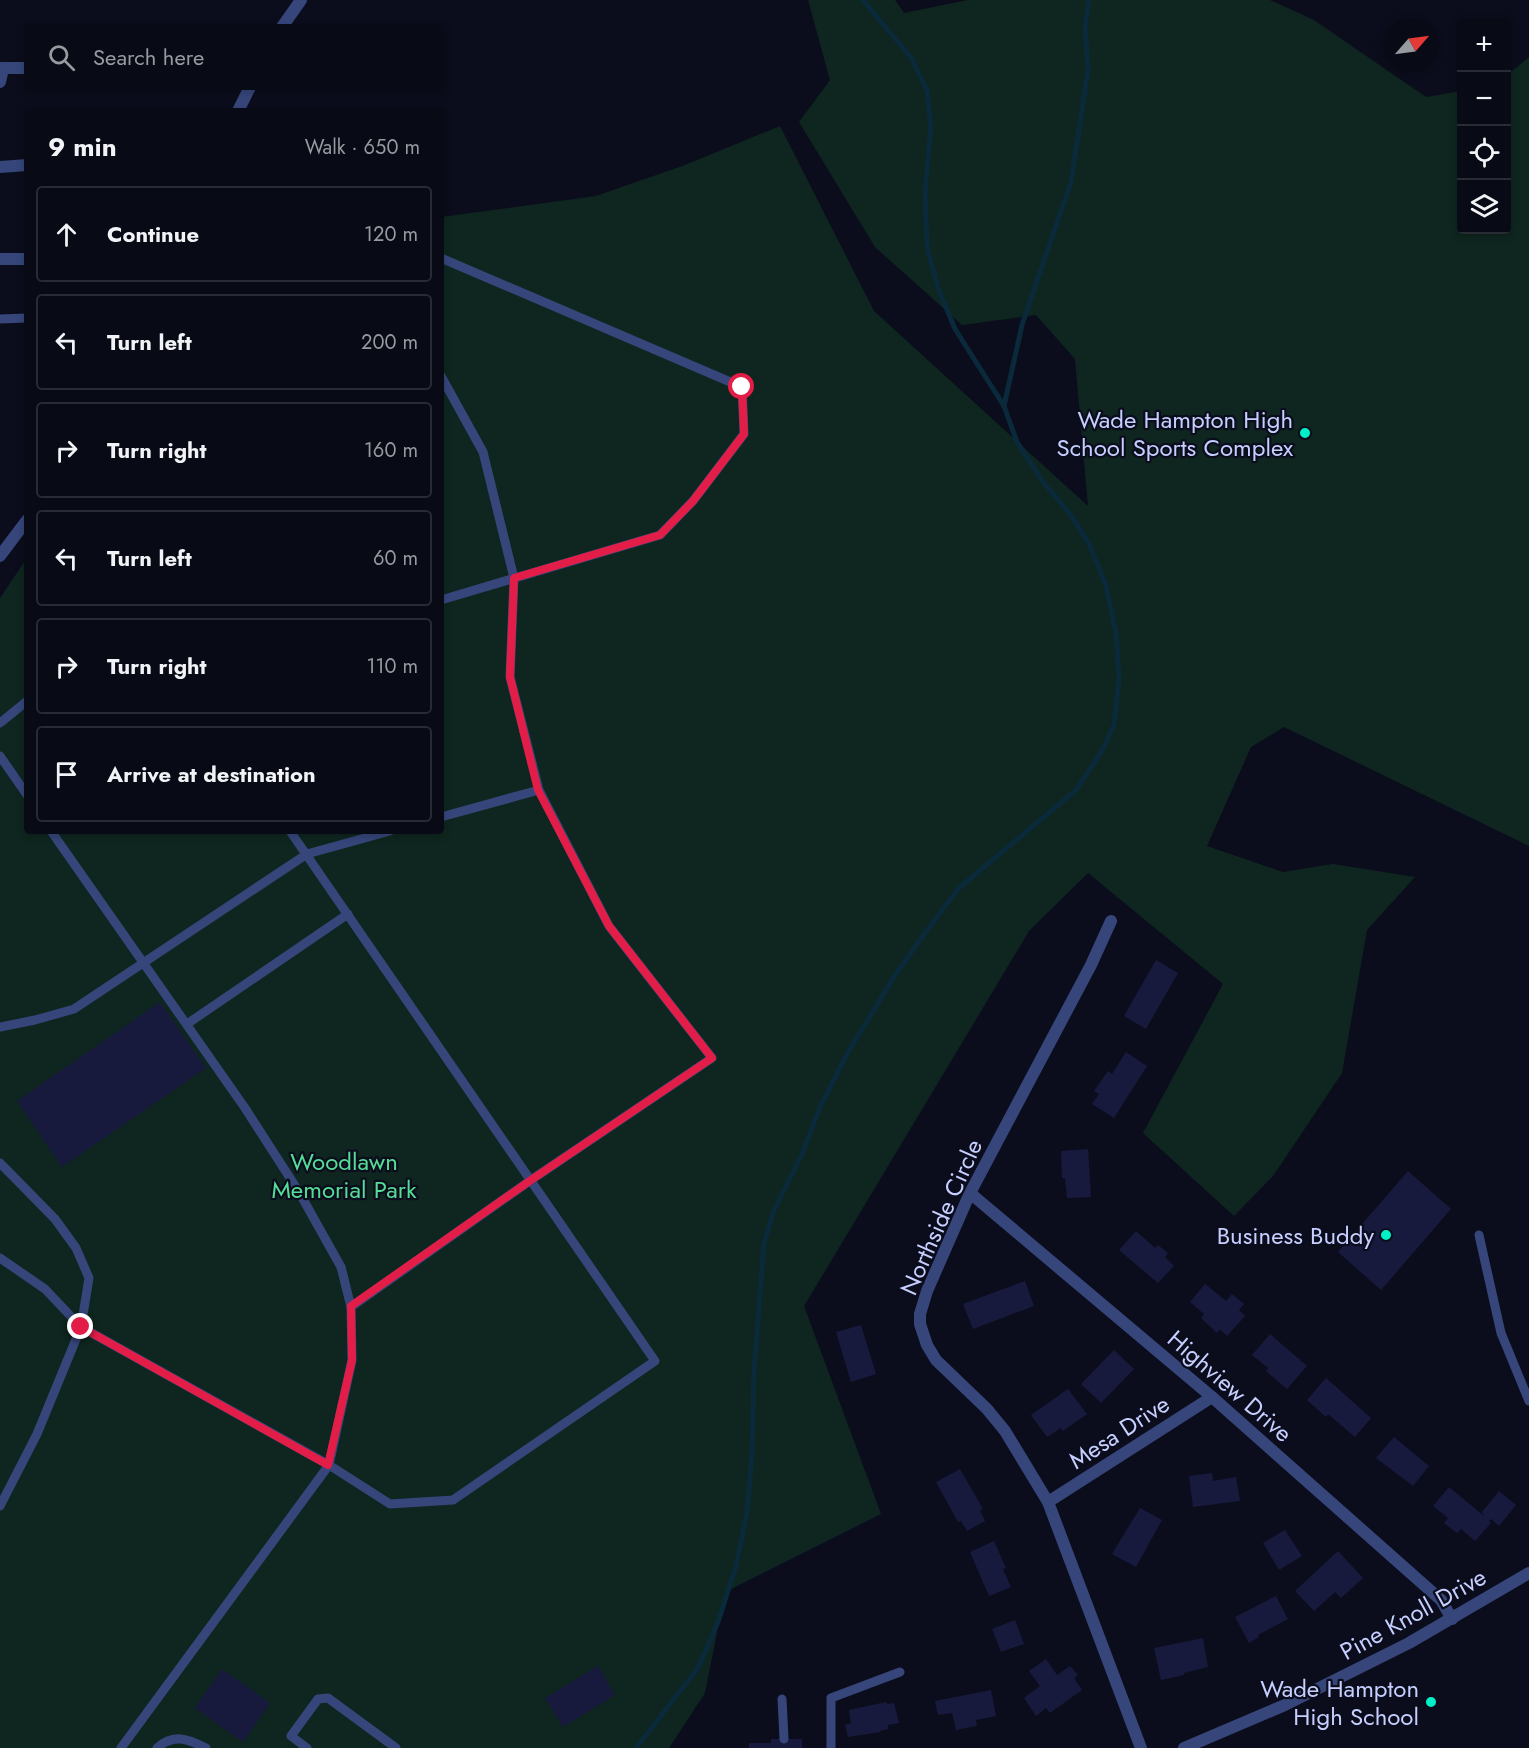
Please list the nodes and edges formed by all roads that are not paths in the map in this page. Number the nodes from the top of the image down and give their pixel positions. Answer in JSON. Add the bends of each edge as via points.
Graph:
{"nodes":[{"id":1,"x":301,"y":0,"type":"edge"},
{"id":2,"x":284,"y":24,"type":"edge"},
{"id":3,"x":24,"y":69,"type":"edge"},
{"id":4,"x":1,"y":73,"type":"edge"},
{"id":5,"x":248,"y":90,"type":"edge"},
{"id":6,"x":240,"y":108,"type":"edge"},
{"id":7,"x":24,"y":165,"type":"edge"},
{"id":8,"x":0,"y":167,"type":"edge"},
{"id":9,"x":0,"y":259,"type":"edge"},
{"id":10,"x":24,"y":259,"type":"edge"},
{"id":11,"x":444,"y":259,"type":"edge"},
{"id":12,"x":24,"y":318,"type":"edge"},
{"id":13,"x":0,"y":319,"type":"edge"},
{"id":14,"x":444,"y":381,"type":"edge"},
{"id":15,"x":24,"y":524,"type":"edge"},
{"id":16,"x":0,"y":556,"type":"edge"},
{"id":17,"x":514,"y":578,"type":"junction"},
{"id":18,"x":444,"y":599,"type":"edge"},
{"id":19,"x":24,"y":703,"type":"edge"},
{"id":20,"x":0,"y":723,"type":"edge"},
{"id":21,"x":0,"y":756,"type":"edge"},
{"id":22,"x":538,"y":790,"type":"junction"},
{"id":23,"x":24,"y":791,"type":"edge"},
{"id":24,"x":444,"y":816,"type":"edge"},
{"id":25,"x":53,"y":834,"type":"edge"},
{"id":26,"x":292,"y":834,"type":"edge"},
{"id":27,"x":379,"y":834,"type":"edge"},
{"id":28,"x":307,"y":854,"type":"junction"},
{"id":29,"x":348,"y":914,"type":"junction"},
{"id":30,"x":1111,"y":921,"type":"dead end"},
{"id":31,"x":142,"y":963,"type":"junction"},
{"id":32,"x":187,"y":1024,"type":"junction"},
{"id":33,"x":0,"y":1026,"type":"edge"},
{"id":34,"x":0,"y":1163,"type":"edge"},
{"id":35,"x":531,"y":1180,"type":"junction"},
{"id":36,"x":970,"y":1193,"type":"junction"},
{"id":37,"x":1479,"y":1235,"type":"dead end"},
{"id":38,"x":0,"y":1258,"type":"edge"},
{"id":39,"x":351,"y":1306,"type":"junction"},
{"id":40,"x":81,"y":1327,"type":"junction"},
{"id":41,"x":1212,"y":1397,"type":"junction"},
{"id":42,"x":1529,"y":1401,"type":"edge"},
{"id":43,"x":328,"y":1465,"type":"junction"},
{"id":44,"x":1048,"y":1502,"type":"junction"},
{"id":45,"x":0,"y":1506,"type":"edge"},
{"id":46,"x":1529,"y":1573,"type":"edge"},
{"id":47,"x":1452,"y":1619,"type":"junction"},
{"id":48,"x":900,"y":1672,"type":"dead end"},
{"id":49,"x":782,"y":1699,"type":"dead end"},
{"id":50,"x":784,"y":1739,"type":"dead end"},
{"id":51,"x":121,"y":1748,"type":"edge"},
{"id":52,"x":157,"y":1748,"type":"edge"},
{"id":53,"x":206,"y":1748,"type":"edge"},
{"id":54,"x":307,"y":1748,"type":"edge"},
{"id":55,"x":396,"y":1748,"type":"edge"},
{"id":56,"x":831,"y":1748,"type":"edge"},
{"id":57,"x":1141,"y":1748,"type":"edge"},
{"id":58,"x":1184,"y":1748,"type":"edge"}],
"edges":[{"from":1,"to":2,"type":"street"},
{"from":3,"to":4,"type":"street"},
{"from":5,"to":6,"type":"street"},
{"from":7,"to":8,"type":"street"},
{"from":9,"to":10,"type":"street"},
{"from":11,"to":17,"type":"lane","via":[[742,387],[744,434],[693,501],[660,535]]},
{"from":12,"to":13,"type":"lane"},
{"from":14,"to":17,"type":"lane","via":[[483,452]]},
{"from":15,"to":16,"type":"street"},
{"from":17,"to":18,"type":"lane"},
{"from":17,"to":22,"type":"lane","via":[[510,677]]},
{"from":19,"to":20,"type":"lane"},
{"from":21,"to":23,"type":"lane"},
{"from":22,"to":24,"type":"lane"},
{"from":22,"to":35,"type":"lane","via":[[609,926],[712,1058]]},
{"from":25,"to":31,"type":"lane"},
{"from":26,"to":28,"type":"lane"},
{"from":27,"to":28,"type":"lane"},
{"from":28,"to":29,"type":"lane"},
{"from":28,"to":31,"type":"lane"},
{"from":29,"to":32,"type":"lane"},
{"from":29,"to":35,"type":"lane"},
{"from":30,"to":36,"type":"street","name":"Northside Circle"},
{"from":31,"to":32,"type":"lane"},
{"from":31,"to":33,"type":"lane","via":[[74,1009]]},
{"from":32,"to":39,"type":"lane","via":[[299,1192],[341,1267]]},
{"from":34,"to":40,"type":"lane","via":[[55,1219],[76,1248],[89,1278]]},
{"from":35,"to":39,"type":"lane"},
{"from":35,"to":43,"type":"lane","via":[[655,1361],[453,1500],[390,1504]]},
{"from":36,"to":41,"type":"street","name":"Highview Drive"},
{"from":36,"to":44,"type":"street","name":"Northside Circle","via":[[922,1305],[922,1334],[936,1360],[1005,1431]]},
{"from":37,"to":42,"type":"lane","via":[[1501,1333]]},
{"from":38,"to":40,"type":"lane","via":[[45,1289]]},
{"from":39,"to":43,"type":"lane","via":[[352,1360]]},
{"from":40,"to":43,"type":"lane"},
{"from":40,"to":45,"type":"lane","via":[[37,1434]]},
{"from":41,"to":44,"type":"street","name":"Mesa Drive"},
{"from":41,"to":47,"type":"street","name":"Highview Drive","via":[[1441,1600]]},
{"from":43,"to":51,"type":"lane"},
{"from":44,"to":57,"type":"street","name":"Northside Circle"},
{"from":46,"to":47,"type":"street","name":"Pine Knoll Drive"},
{"from":47,"to":58,"type":"street","name":"Pine Knoll Drive","via":[[1285,1705]]},
{"from":48,"to":56,"type":"lane","via":[[831,1698]]},
{"from":49,"to":50,"type":"lane"},
{"from":52,"to":53,"type":"lane","via":[[182,1737]]},
{"from":54,"to":55,"type":"lane","via":[[291,1736],[318,1699],[328,1698]]}]}
